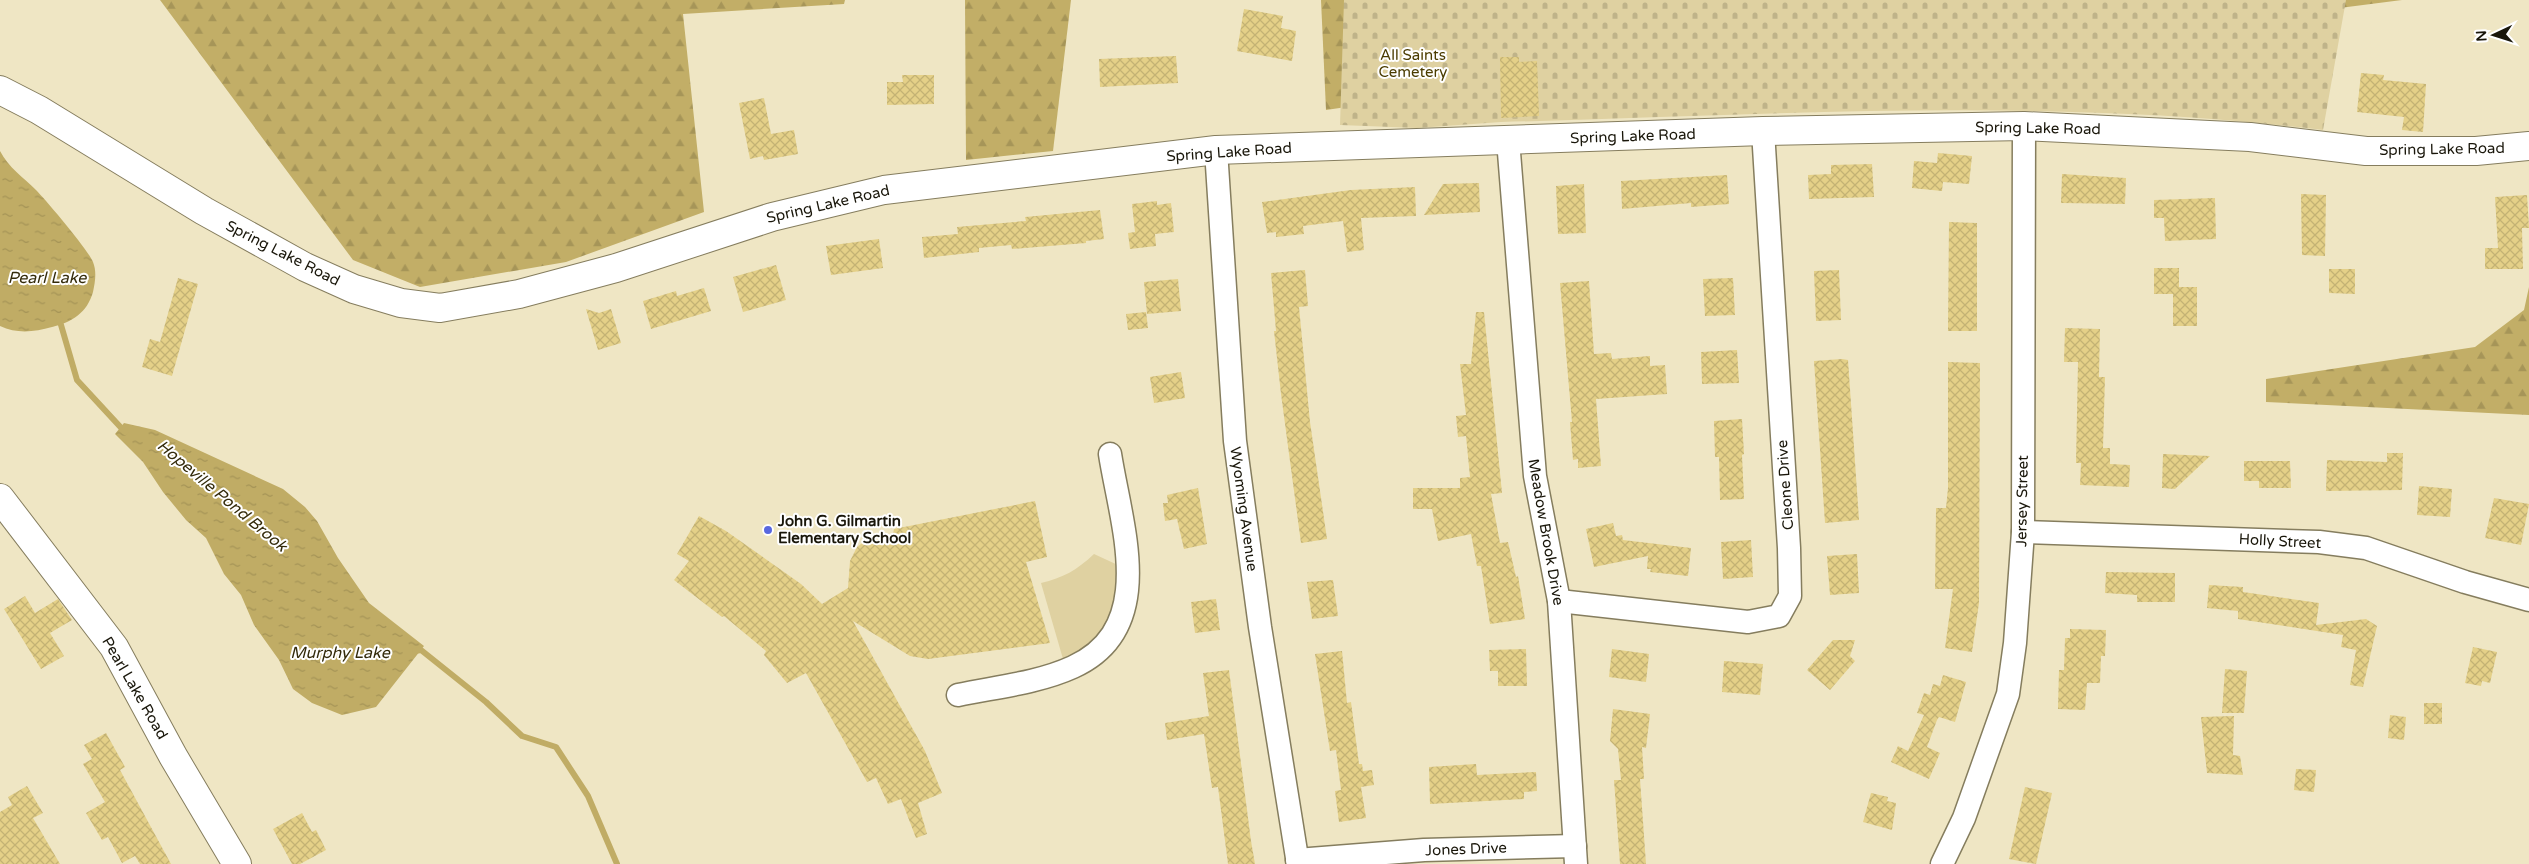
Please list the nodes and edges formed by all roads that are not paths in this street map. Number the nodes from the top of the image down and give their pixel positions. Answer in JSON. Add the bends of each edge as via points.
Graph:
{"nodes":[{"id":1,"x":0,"y":90,"type":"edge"},
{"id":2,"x":2024,"y":126,"type":"junction"},
{"id":3,"x":1763,"y":131,"type":"junction"},
{"id":4,"x":1508,"y":140,"type":"junction"},
{"id":5,"x":2529,"y":146,"type":"edge"},
{"id":6,"x":1216,"y":150,"type":"junction"},
{"id":7,"x":1110,"y":454,"type":"dead end"},
{"id":8,"x":0,"y":498,"type":"edge"},
{"id":9,"x":2023,"y":532,"type":"junction"},
{"id":10,"x":2529,"y":600,"type":"edge"},
{"id":11,"x":1559,"y":601,"type":"junction"},
{"id":12,"x":958,"y":695,"type":"dead end"},
{"id":13,"x":1575,"y":855,"type":"edge"},
{"id":14,"x":1297,"y":862,"type":"edge"},
{"id":15,"x":237,"y":864,"type":"edge"},
{"id":16,"x":1942,"y":864,"type":"edge"}],
"edges":[{"from":1,"to":6,"type":"main road","name":"Spring Lake Road","via":[[305,267],[354,289],[401,303],[440,308],[519,294],[616,268],[772,217],[884,190]]},
{"from":2,"to":3,"type":"main road","name":"Spring Lake Road"},
{"from":2,"to":5,"type":"main road","name":"Spring Lake Road","via":[[2250,137],[2366,150],[2476,151]]},
{"from":2,"to":9,"type":"street","name":"Jersey Street"},
{"from":3,"to":4,"type":"main road","name":"Spring Lake Road"},
{"from":3,"to":11,"type":"street","name":"Cleone Drive","via":[[1790,596],[1779,616],[1748,622]]},
{"from":4,"to":6,"type":"main road","name":"Spring Lake Road"},
{"from":4,"to":11,"type":"street","name":"Meadow Brook Drive","via":[[1535,476]]},
{"from":6,"to":14,"type":"street","name":"Wyoming Avenue","via":[[1235,441]]},
{"from":7,"to":12,"type":"street","via":[[1128,551],[1125,609],[1116,632],[1107,644],[1073,667]]},
{"from":8,"to":15,"type":"main road","name":"Pearl Lake Road","via":[[114,647]]},
{"from":9,"to":10,"type":"street","name":"Holly Street","via":[[2319,542],[2366,548]]},
{"from":9,"to":16,"type":"street","name":"Jersey Street","via":[[2008,694],[1964,818]]},
{"from":11,"to":13,"type":"street","name":"Meadow Brook Drive"},
{"from":13,"to":14,"type":"street","name":"Jones Drive","via":[[1424,850]]}]}
